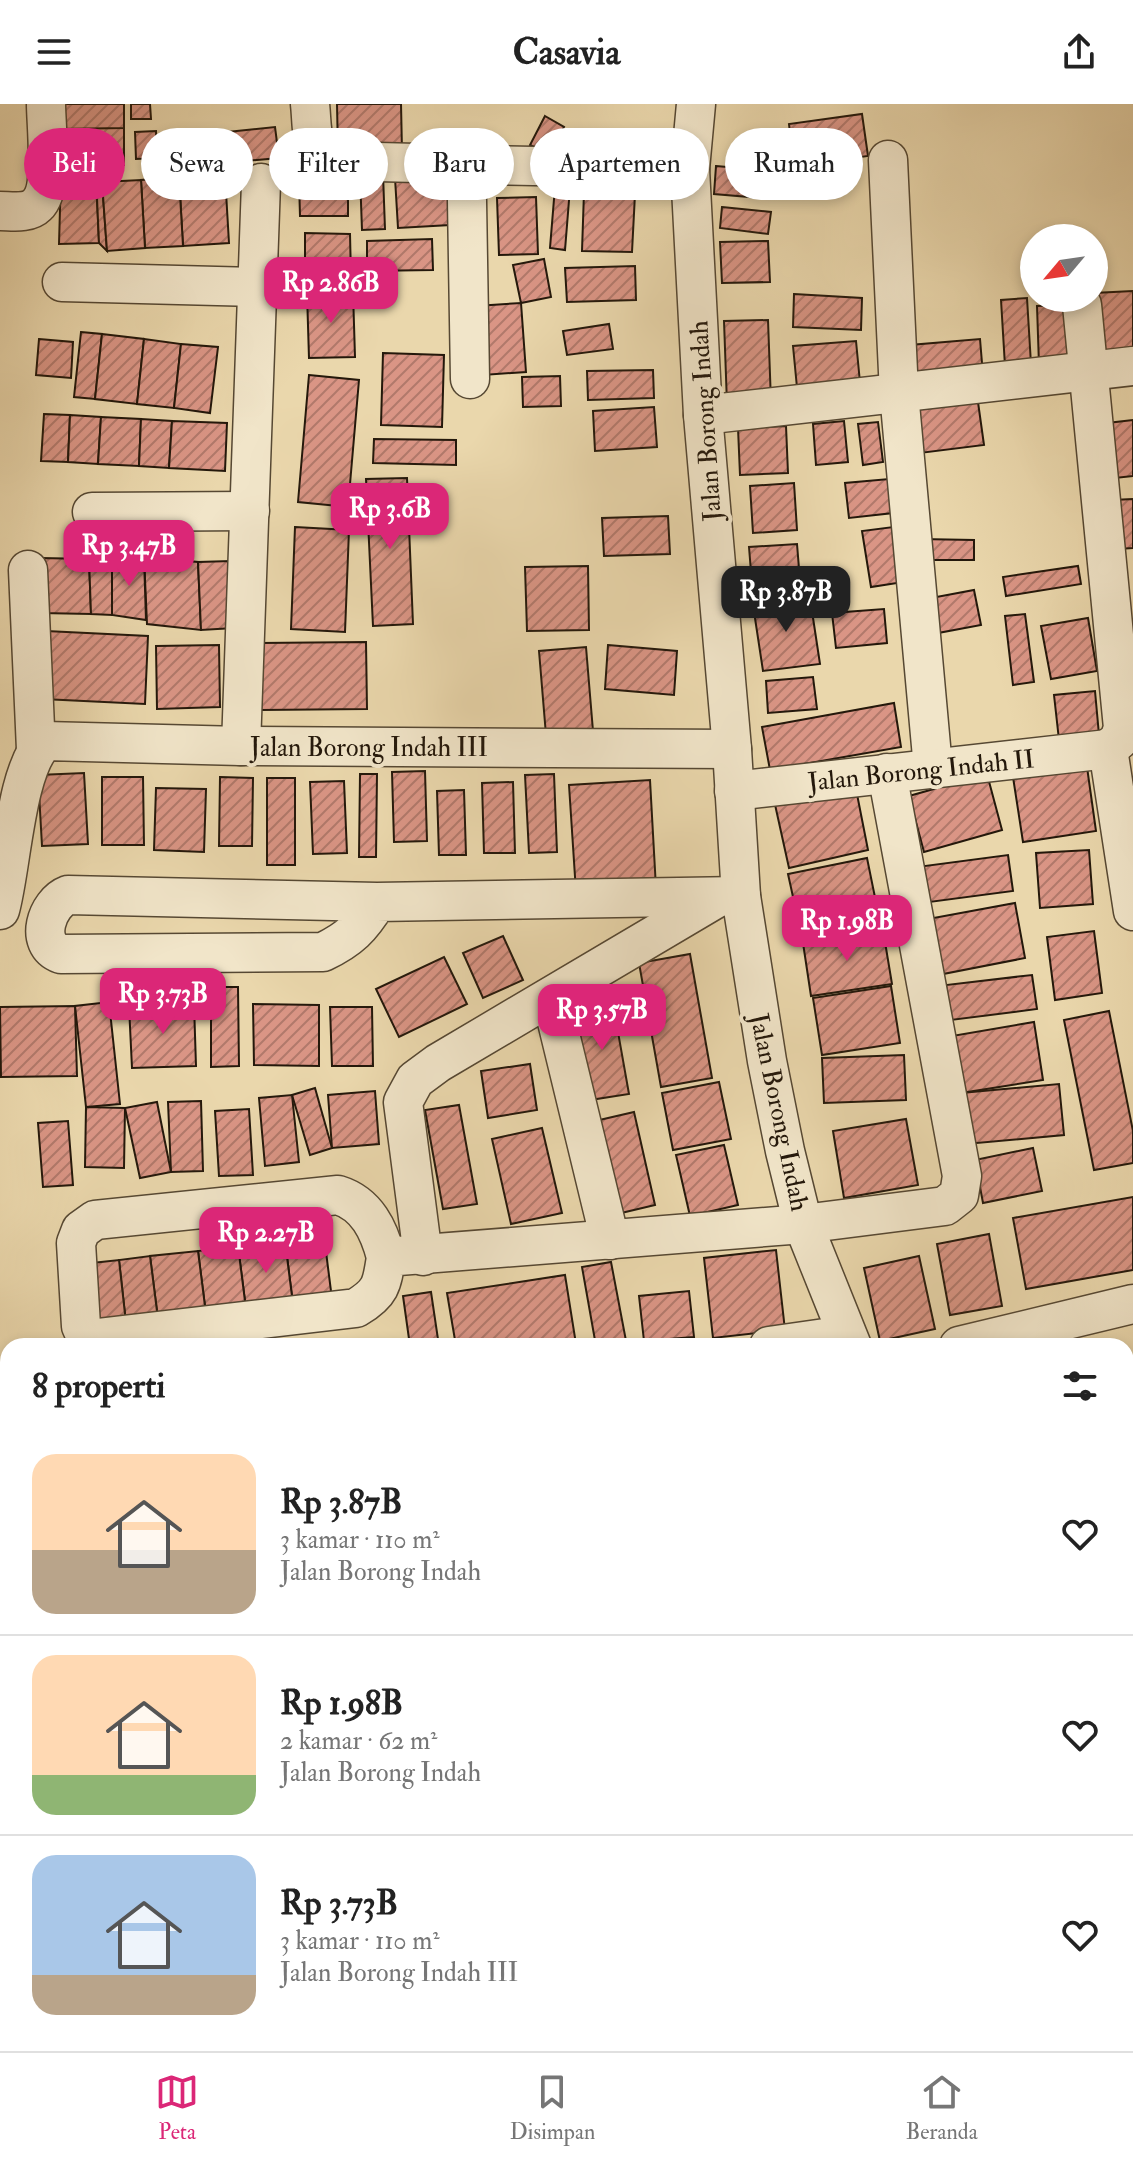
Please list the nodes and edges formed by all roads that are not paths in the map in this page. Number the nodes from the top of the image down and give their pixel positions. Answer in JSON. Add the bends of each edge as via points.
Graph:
{"nodes":[{"id":1,"x":46,"y":104,"type":"edge"},
{"id":2,"x":310,"y":104,"type":"edge"},
{"id":3,"x":696,"y":104,"type":"edge"},
{"id":4,"x":694,"y":128,"type":"edge"},
{"id":5,"x":888,"y":160,"type":"dead end"},
{"id":6,"x":404,"y":163,"type":"edge"},
{"id":7,"x":261,"y":183,"type":"dead end"},
{"id":8,"x":467,"y":200,"type":"edge"},
{"id":9,"x":692,"y":200,"type":"edge"},
{"id":10,"x":0,"y":211,"type":"edge"},
{"id":11,"x":62,"y":282,"type":"dead end"},
{"id":12,"x":257,"y":287,"type":"junction"},
{"id":13,"x":1083,"y":312,"type":"edge"},
{"id":14,"x":1133,"y":366,"type":"edge"},
{"id":15,"x":1089,"y":371,"type":"junction"},
{"id":16,"x":470,"y":379,"type":"dead end"},
{"id":17,"x":899,"y":393,"type":"junction"},
{"id":18,"x":703,"y":415,"type":"junction"},
{"id":19,"x":250,"y":511,"type":"junction"},
{"id":20,"x":92,"y":512,"type":"dead end"},
{"id":21,"x":28,"y":570,"type":"dead end"},
{"id":22,"x":241,"y":746,"type":"junction"},
{"id":23,"x":732,"y":749,"type":"junction"},
{"id":24,"x":1108,"y":749,"type":"junction"},
{"id":25,"x":21,"y":767,"type":"edge"},
{"id":26,"x":933,"y":768,"type":"junction"},
{"id":27,"x":887,"y":773,"type":"junction"},
{"id":28,"x":734,"y":791,"type":"junction"},
{"id":29,"x":730,"y":896,"type":"junction"},
{"id":30,"x":377,"y":902,"type":"junction"},
{"id":31,"x":0,"y":910,"type":"edge"},
{"id":32,"x":1133,"y":911,"type":"edge"},
{"id":33,"x":551,"y":997,"type":"junction"},
{"id":34,"x":803,"y":1224,"type":"junction"},
{"id":35,"x":610,"y":1240,"type":"junction"},
{"id":36,"x":404,"y":1256,"type":"junction"},
{"id":37,"x":1133,"y":1304,"type":"edge"},
{"id":38,"x":848,"y":1338,"type":"edge"},
{"id":39,"x":992,"y":1338,"type":"edge"}],
"edges":[{"from":1,"to":10,"type":"street","via":[[45,190],[38,205],[27,211]]},
{"from":2,"to":6,"type":"street","via":[[317,150],[325,158]]},
{"from":3,"to":4,"type":"street","name":"Jalan Borong Indah"},
{"from":5,"to":17,"type":"street"},
{"from":7,"to":12,"type":"street"},
{"from":8,"to":16,"type":"street"},
{"from":9,"to":18,"type":"street","name":"Jalan Borong Indah"},
{"from":11,"to":12,"type":"street"},
{"from":12,"to":19,"type":"street"},
{"from":13,"to":15,"type":"street"},
{"from":14,"to":15,"type":"street"},
{"from":15,"to":17,"type":"street"},
{"from":15,"to":24,"type":"street","via":[[1123,728]]},
{"from":17,"to":18,"type":"street"},
{"from":17,"to":26,"type":"street"},
{"from":18,"to":23,"type":"street","name":"Jalan Borong Indah"},
{"from":19,"to":20,"type":"street"},
{"from":19,"to":22,"type":"street"},
{"from":21,"to":25,"type":"street"},
{"from":22,"to":23,"type":"street","name":"Jalan Borong Indah III"},
{"from":22,"to":25,"type":"street","name":"Jalan Borong Indah III","via":[[56,739],[45,741]]},
{"from":23,"to":28,"type":"street","name":"Jalan Borong Indah"},
{"from":24,"to":26,"type":"street","name":"Jalan Borong Indah II"},
{"from":24,"to":32,"type":"street"},
{"from":25,"to":31,"type":"street"},
{"from":26,"to":27,"type":"street","name":"Jalan Borong Indah II"},
{"from":27,"to":28,"type":"street","name":"Jalan Borong Indah II"},
{"from":27,"to":34,"type":"street","via":[[962,1176],[959,1195],[945,1206]]},
{"from":28,"to":29,"type":"street","name":"Jalan Borong Indah"},
{"from":29,"to":30,"type":"street"},
{"from":29,"to":33,"type":"street"},
{"from":29,"to":34,"type":"street","name":"Jalan Borong Indah"},
{"from":30,"to":30,"type":"street","via":[[347,940],[323,952],[61,954],[46,941],[50,911],[57,899],[68,895]]},
{"from":33,"to":35,"type":"street"},
{"from":33,"to":36,"type":"street","via":[[415,1080],[403,1102]]},
{"from":34,"to":35,"type":"street"},
{"from":34,"to":38,"type":"street","name":"Jalan Borong Indah"},
{"from":35,"to":36,"type":"street"},
{"from":36,"to":36,"type":"street","via":[[349,1198],[338,1195],[95,1220],[81,1230],[76,1243],[81,1326],[85,1335],[97,1338],[356,1308],[374,1297]]},
{"from":37,"to":39,"type":"street"}]}
